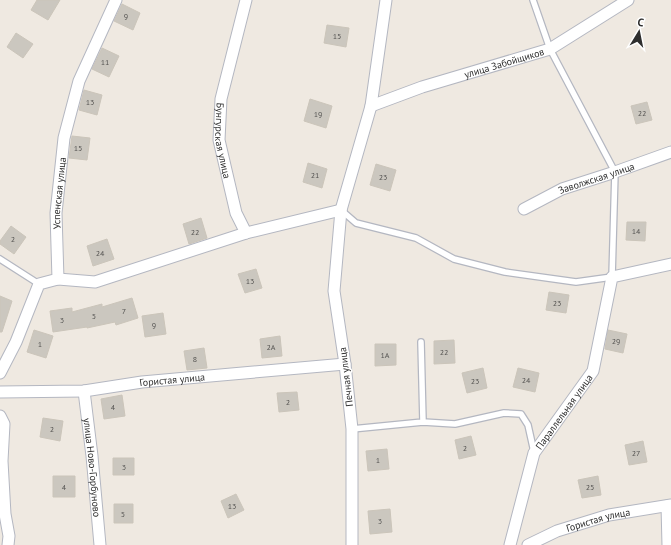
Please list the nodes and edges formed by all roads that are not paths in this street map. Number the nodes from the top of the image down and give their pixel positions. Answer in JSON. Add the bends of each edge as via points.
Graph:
{"nodes":[{"id":1,"x":116,"y":0,"type":"edge"},
{"id":2,"x":246,"y":0,"type":"edge"},
{"id":3,"x":386,"y":0,"type":"edge"},
{"id":4,"x":533,"y":0,"type":"edge"},
{"id":5,"x":628,"y":0,"type":"edge"},
{"id":6,"x":550,"y":49,"type":"junction"},
{"id":7,"x":371,"y":106,"type":"junction"},
{"id":8,"x":671,"y":152,"type":"edge"},
{"id":9,"x":615,"y":172,"type":"junction"},
{"id":10,"x":524,"y":209,"type":"dead end"},
{"id":11,"x":341,"y":210,"type":"junction"},
{"id":12,"x":246,"y":233,"type":"junction"},
{"id":13,"x":0,"y":259,"type":"edge"},
{"id":14,"x":671,"y":264,"type":"edge"},
{"id":15,"x":612,"y":277,"type":"junction"},
{"id":16,"x":58,"y":279,"type":"junction"},
{"id":17,"x":39,"y":284,"type":"junction"},
{"id":18,"x":421,"y":342,"type":"dead end"},
{"id":19,"x":345,"y":364,"type":"junction"},
{"id":20,"x":0,"y":374,"type":"edge"},
{"id":21,"x":84,"y":390,"type":"junction"},
{"id":22,"x":0,"y":392,"type":"edge"},
{"id":23,"x":0,"y":416,"type":"edge"},
{"id":24,"x":423,"y":422,"type":"junction"},
{"id":25,"x":352,"y":429,"type":"junction"},
{"id":26,"x":534,"y":453,"type":"junction"},
{"id":27,"x":669,"y":505,"type":"edge"},
{"id":28,"x":3,"y":514,"type":"edge"},
{"id":29,"x":8,"y":545,"type":"edge"},
{"id":30,"x":100,"y":545,"type":"edge"},
{"id":31,"x":352,"y":545,"type":"edge"},
{"id":32,"x":510,"y":545,"type":"edge"},
{"id":33,"x":528,"y":545,"type":"edge"},
{"id":34,"x":668,"y":545,"type":"edge"}],
"edges":[{"from":1,"to":16,"type":"street","name":"Успенская улица","via":[[78,81],[64,138],[56,213]]},
{"from":2,"to":12,"type":"street","name":"Бунгурская улица","via":[[221,99],[219,140],[236,213]]},
{"from":3,"to":7,"type":"street"},
{"from":4,"to":6,"type":"lane"},
{"from":5,"to":6,"type":"street","name":"улица Забойщиков"},
{"from":6,"to":7,"type":"street","name":"улица Забойщиков","via":[[422,87]]},
{"from":6,"to":9,"type":"lane"},
{"from":7,"to":11,"type":"street"},
{"from":8,"to":9,"type":"street","name":"Заволжская улица"},
{"from":9,"to":10,"type":"street","name":"Заволжская улица","via":[[562,189]]},
{"from":9,"to":15,"type":"lane"},
{"from":11,"to":12,"type":"street"},
{"from":11,"to":15,"type":"lane","via":[[356,223],[416,238],[454,259],[505,272],[576,282]]},
{"from":11,"to":19,"type":"street","name":"Печная улица","via":[[334,290]]},
{"from":12,"to":16,"type":"street","via":[[95,282]]},
{"from":13,"to":17,"type":"lane"},
{"from":14,"to":15,"type":"street"},
{"from":15,"to":26,"type":"street","name":"Параллельная улица","via":[[592,371]]},
{"from":16,"to":17,"type":"street"},
{"from":17,"to":20,"type":"street"},
{"from":18,"to":24,"type":"lane"},
{"from":19,"to":21,"type":"street","name":"Гористая улица","via":[[142,382]]},
{"from":19,"to":25,"type":"street","name":"Печная улица"},
{"from":21,"to":22,"type":"street","name":"Гористая улица"},
{"from":21,"to":30,"type":"street","name":"улица Ново-Горбуново"},
{"from":23,"to":28,"type":"street","via":[[4,424]]},
{"from":24,"to":25,"type":"lane"},
{"from":24,"to":26,"type":"lane","via":[[455,424],[504,413],[521,414],[528,425]]},
{"from":25,"to":31,"type":"street","name":"Печная улица"},
{"from":26,"to":32,"type":"street","name":"Параллельная улица"},
{"from":27,"to":33,"type":"street","name":"Гористая улица","via":[[609,515],[557,530]]},
{"from":27,"to":34,"type":"street"},
{"from":28,"to":29,"type":"street","via":[[9,536]]}]}
